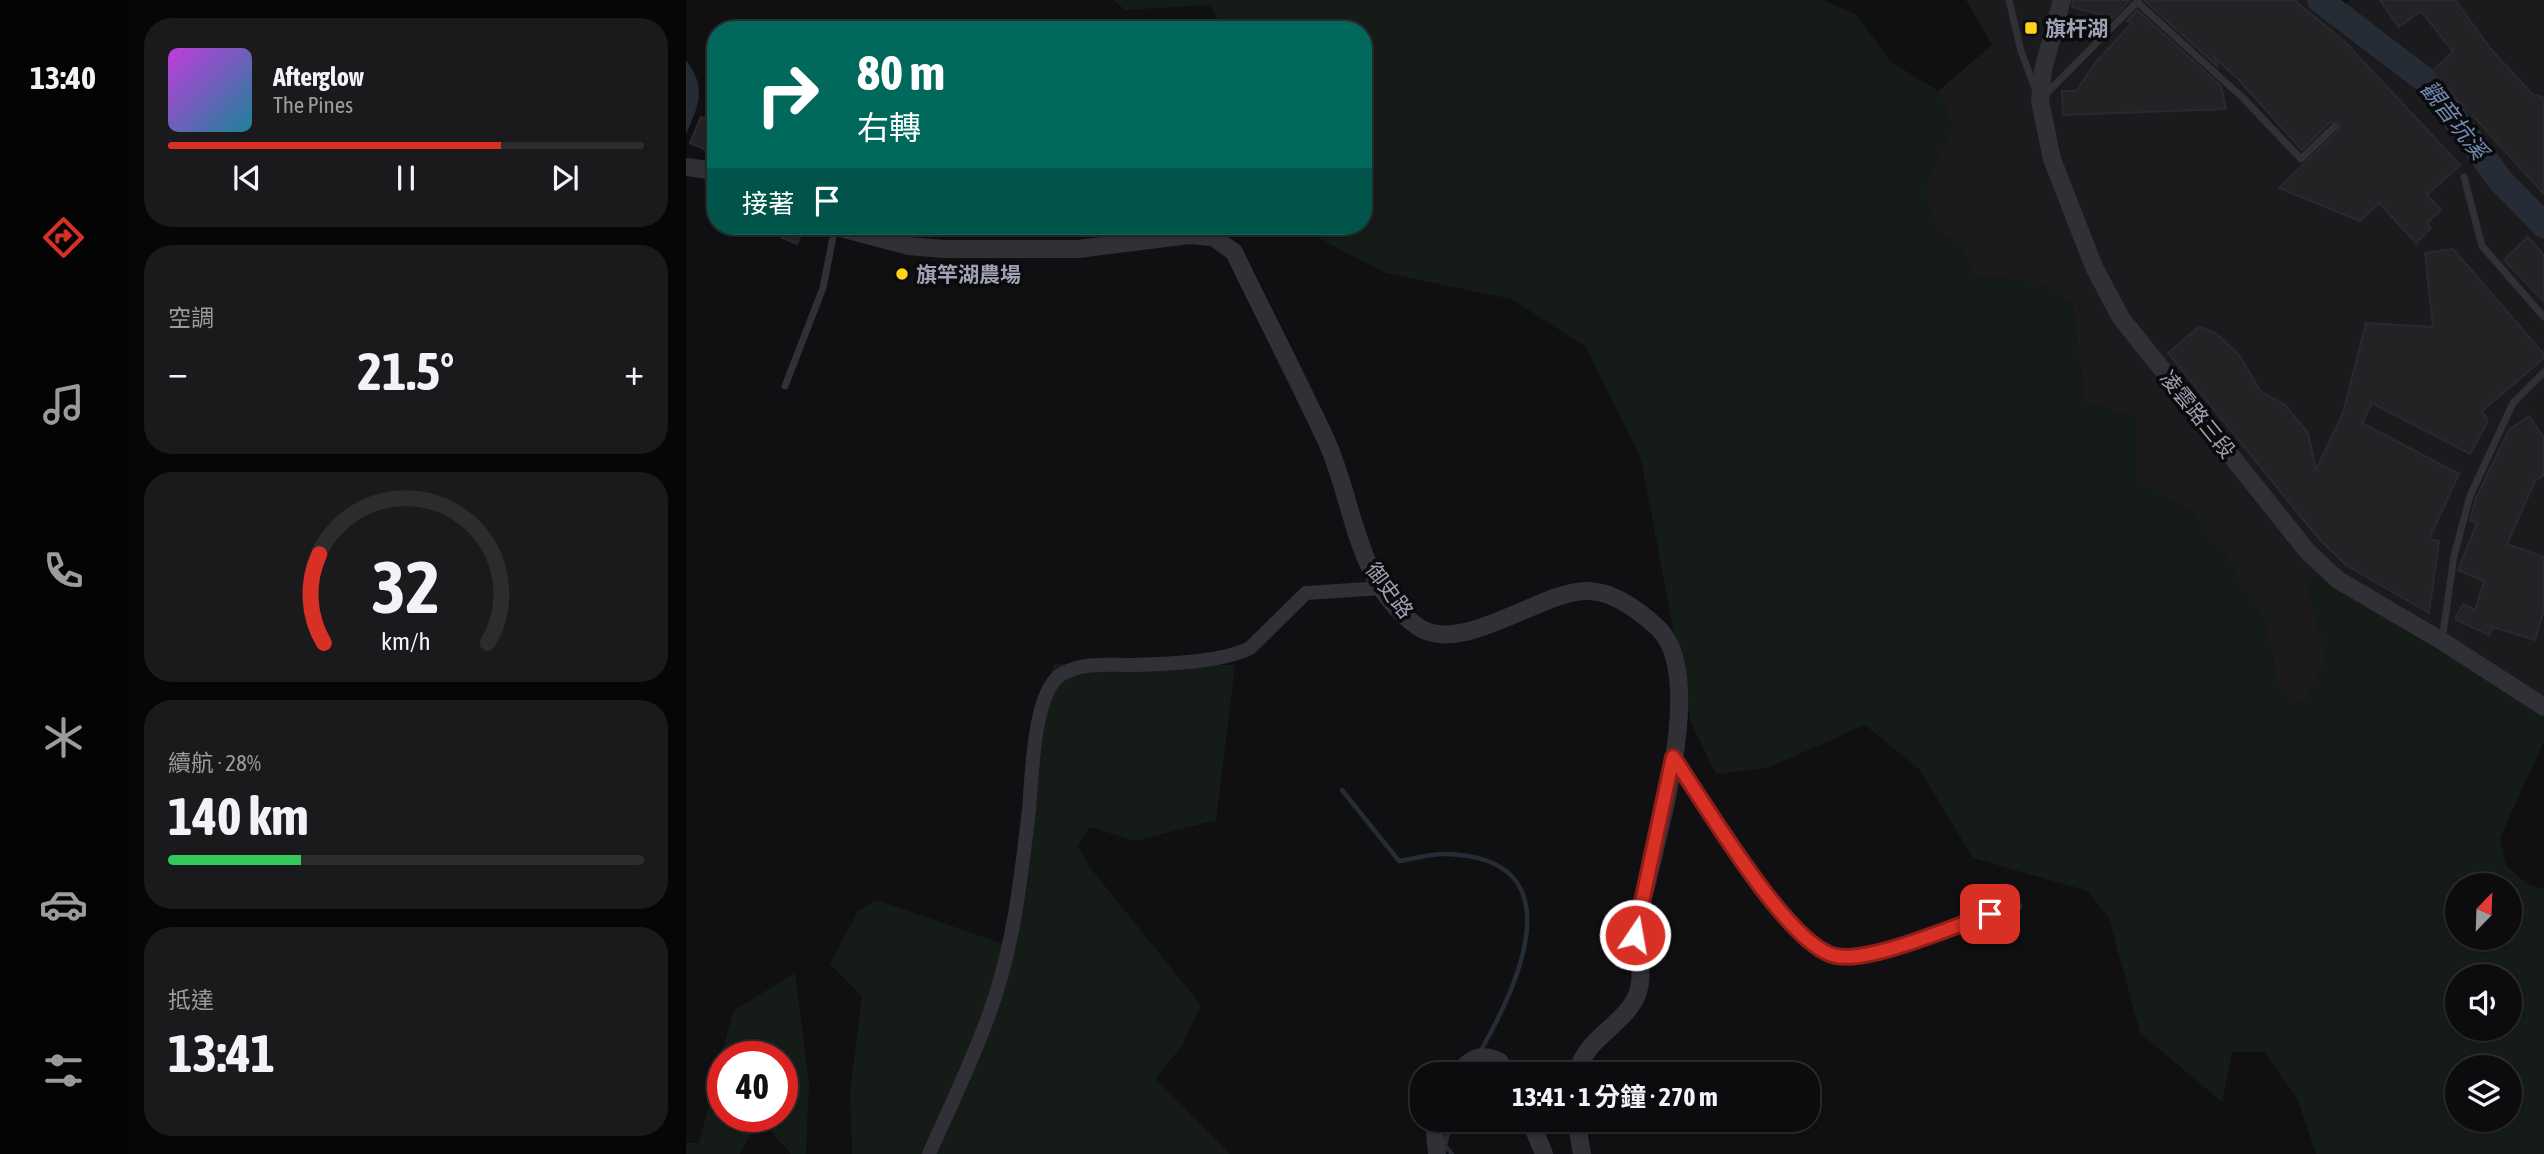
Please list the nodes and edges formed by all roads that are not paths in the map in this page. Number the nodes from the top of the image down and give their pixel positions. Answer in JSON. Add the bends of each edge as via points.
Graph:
{"nodes":[{"id":1,"x":2009,"y":0,"type":"edge"},
{"id":2,"x":2062,"y":0,"type":"edge"},
{"id":3,"x":2137,"y":1,"type":"edge"},
{"id":4,"x":2040,"y":101,"type":"junction"},
{"id":5,"x":2334,"y":127,"type":"dead end"},
{"id":6,"x":686,"y":167,"type":"edge"},
{"id":7,"x":707,"y":170,"type":"edge"},
{"id":8,"x":2465,"y":177,"type":"dead end"},
{"id":9,"x":832,"y":235,"type":"edge"},
{"id":10,"x":868,"y":235,"type":"edge"},
{"id":11,"x":1189,"y":235,"type":"edge"},
{"id":12,"x":1189,"y":235,"type":"edge"},
{"id":13,"x":2544,"y":317,"type":"edge"},
{"id":14,"x":2544,"y":372,"type":"edge"},
{"id":15,"x":785,"y":386,"type":"dead end"},
{"id":16,"x":1383,"y":588,"type":"junction"},
{"id":17,"x":2442,"y":640,"type":"junction"},
{"id":18,"x":2544,"y":707,"type":"edge"},
{"id":19,"x":1673,"y":757,"type":"junction"},
{"id":20,"x":2015,"y":906,"type":"dead end"},
{"id":21,"x":1472,"y":1062,"type":"edge"},
{"id":22,"x":1500,"y":1062,"type":"edge"},
{"id":23,"x":1583,"y":1062,"type":"edge"},
{"id":24,"x":1435,"y":1132,"type":"edge"},
{"id":25,"x":1535,"y":1132,"type":"edge"},
{"id":26,"x":1578,"y":1132,"type":"edge"},
{"id":27,"x":929,"y":1154,"type":"edge"},
{"id":28,"x":1437,"y":1154,"type":"edge"},
{"id":29,"x":1544,"y":1154,"type":"edge"},
{"id":30,"x":1582,"y":1154,"type":"edge"}],
"edges":[{"from":1,"to":4,"type":"lane"},
{"from":2,"to":4,"type":"street","name":"凌雲路三段","via":[[2043,70]]},
{"from":3,"to":4,"type":"lane"},
{"from":3,"to":5,"type":"lane","via":[[2243,98],[2301,159]]},
{"from":4,"to":17,"type":"street","name":"凌雲路三段","via":[[2052,159],[2072,215],[2121,318],[2308,552],[2338,580]]},
{"from":6,"to":7,"type":"street"},
{"from":8,"to":13,"type":"lane","via":[[2482,246]]},
{"from":9,"to":15,"type":"lane","via":[[820,298]]},
{"from":10,"to":12,"type":"street","name":"御史路","via":[[944,249],[1078,249]]},
{"from":11,"to":16,"type":"street","name":"御史路","via":[[1213,237],[1234,252],[1328,443],[1363,551]]},
{"from":14,"to":17,"type":"lane","via":[[2513,403],[2470,496],[2454,556]]},
{"from":16,"to":19,"type":"street","name":"御史路","via":[[1417,626],[1439,633],[1498,621],[1572,592],[1592,591],[1620,600],[1643,614],[1668,639],[1680,698]]},
{"from":16,"to":27,"type":"street","via":[[1306,593],[1239,654],[1163,664],[1083,666],[1061,674],[1049,685],[1038,724],[1020,894],[1002,972],[989,1017]]},
{"from":17,"to":18,"type":"street","name":"凌雲路三段"},
{"from":19,"to":20,"type":"street","via":[[1781,915],[1813,945],[1836,956],[1865,956]]},
{"from":19,"to":23,"type":"street","name":"御史路","via":[[1635,935],[1642,976],[1638,993]]},
{"from":21,"to":22,"type":"street","via":[[1477,1058]]},
{"from":24,"to":28,"type":"street"},
{"from":25,"to":29,"type":"street"},
{"from":26,"to":30,"type":"street"}]}
